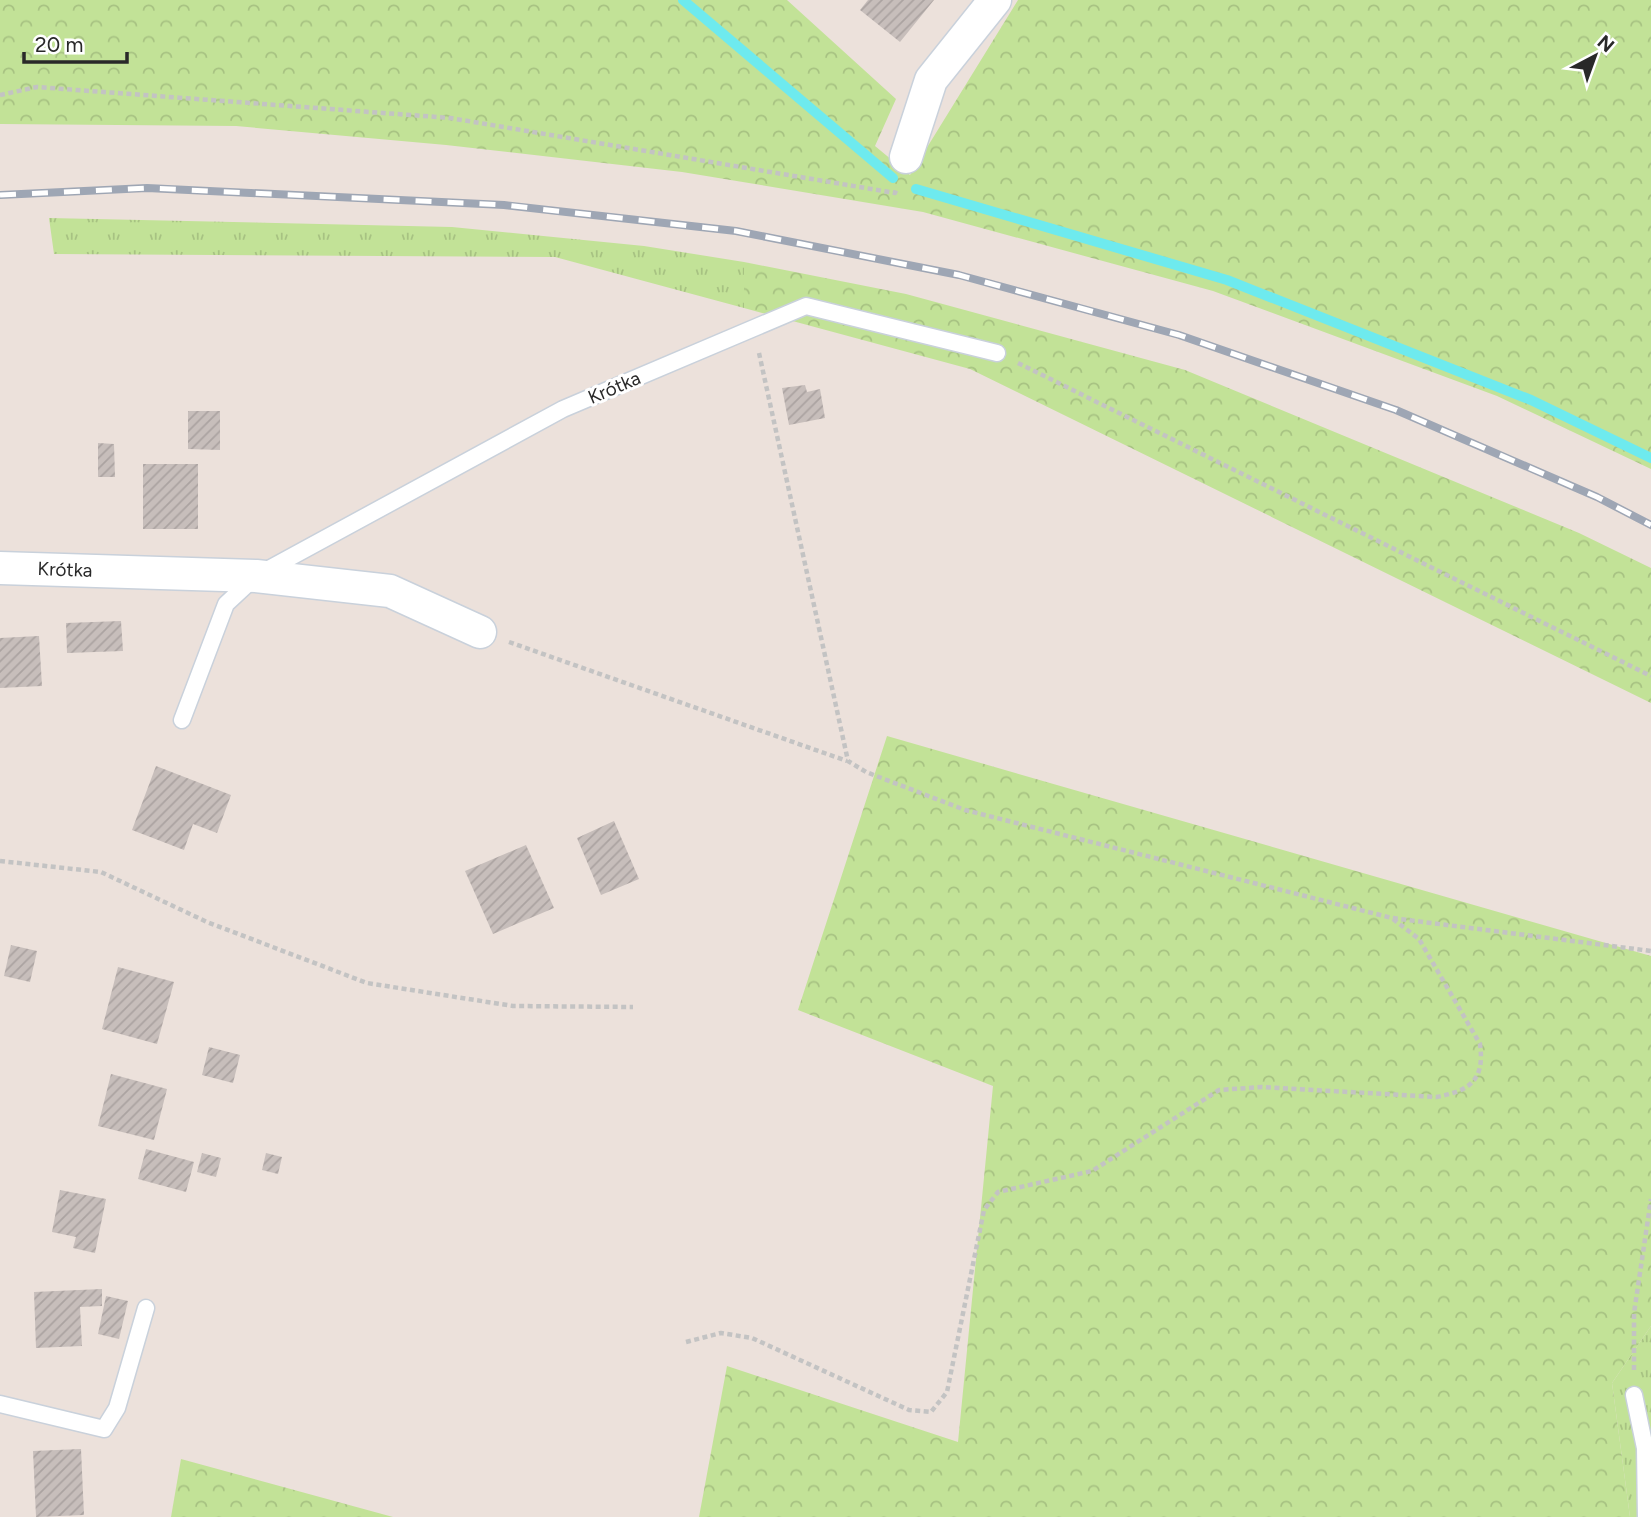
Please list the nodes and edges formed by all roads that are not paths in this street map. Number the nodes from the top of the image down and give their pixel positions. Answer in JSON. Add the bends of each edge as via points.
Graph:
{"nodes":[{"id":1,"x":995,"y":0,"type":"edge"},
{"id":2,"x":906,"y":157,"type":"road end"},
{"id":3,"x":998,"y":353,"type":"road end"},
{"id":4,"x":0,"y":568,"type":"edge"},
{"id":5,"x":256,"y":576,"type":"junction"},
{"id":6,"x":480,"y":632,"type":"road end"},
{"id":7,"x":182,"y":720,"type":"dead end"},
{"id":8,"x":146,"y":1308,"type":"dead end"},
{"id":9,"x":1634,"y":1395,"type":"road end"},
{"id":10,"x":0,"y":1404,"type":"edge"},
{"id":11,"x":1646,"y":1517,"type":"edge"}],
"edges":[{"from":1,"to":2,"type":"street","via":[[931,80]]},
{"from":3,"to":5,"type":"lane","name":"Krótka","via":[[806,306],[563,409]]},
{"from":4,"to":5,"type":"street","name":"Krótka"},
{"from":5,"to":6,"type":"street","name":"Krótka","via":[[390,591]]},
{"from":5,"to":7,"type":"lane","name":"Krótka","via":[[226,604]]},
{"from":8,"to":10,"type":"lane","via":[[117,1408],[104,1429]]},
{"from":9,"to":11,"type":"lane","via":[[1645,1448]]}]}
